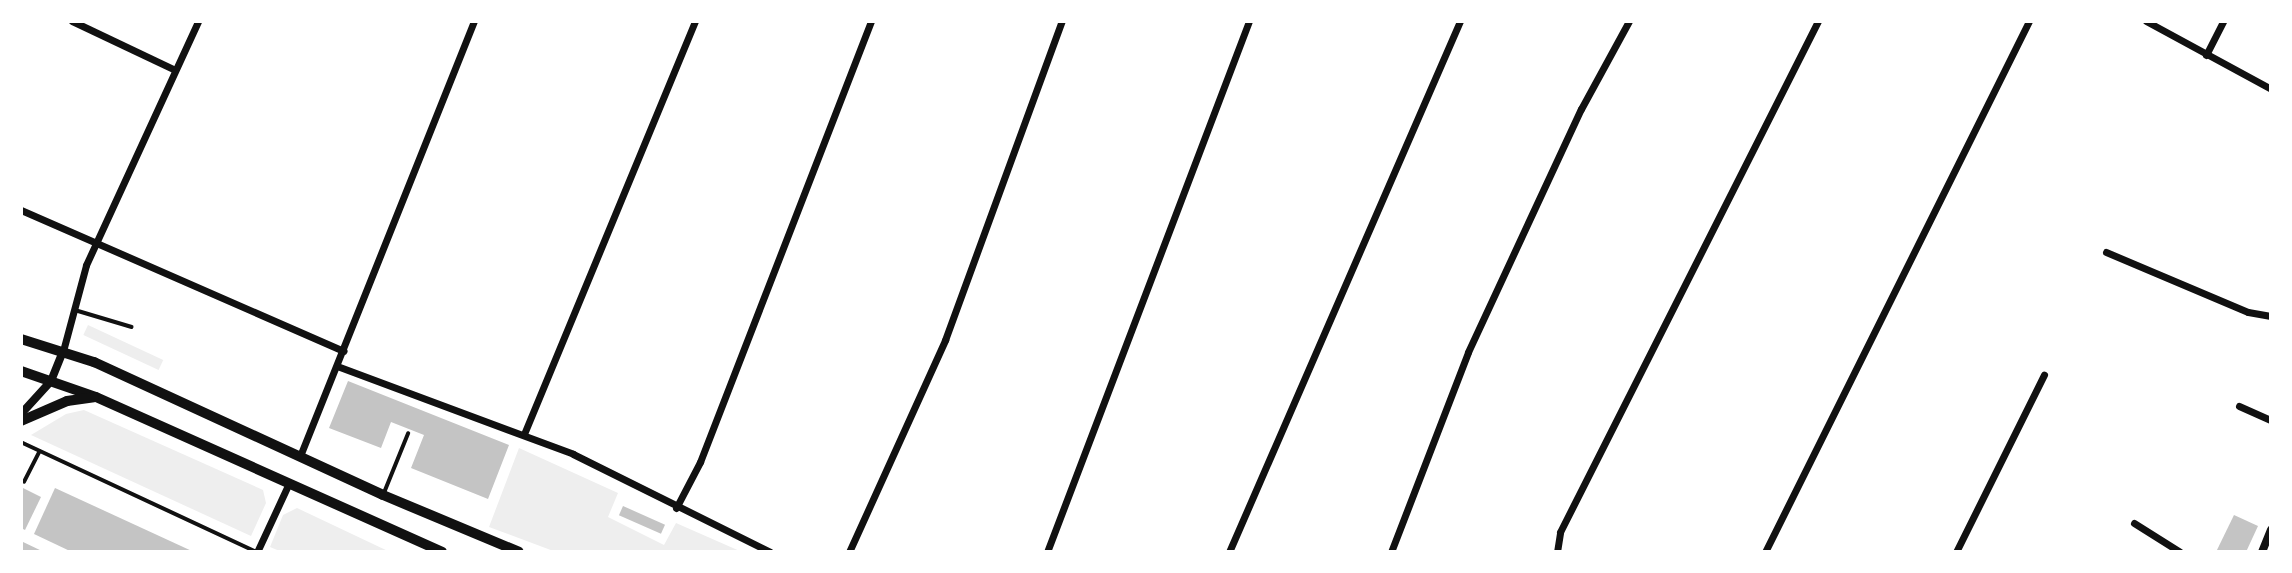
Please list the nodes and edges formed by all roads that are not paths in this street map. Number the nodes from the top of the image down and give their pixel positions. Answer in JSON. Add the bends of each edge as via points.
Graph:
{"nodes":[{"id":1,"x":72,"y":21,"type":"edge"},
{"id":2,"x":198,"y":21,"type":"edge"},
{"id":3,"x":474,"y":21,"type":"edge"},
{"id":4,"x":695,"y":21,"type":"edge"},
{"id":5,"x":871,"y":21,"type":"edge"},
{"id":6,"x":1062,"y":21,"type":"edge"},
{"id":7,"x":1249,"y":21,"type":"edge"},
{"id":8,"x":1460,"y":21,"type":"edge"},
{"id":9,"x":1629,"y":21,"type":"edge"},
{"id":10,"x":1818,"y":21,"type":"edge"},
{"id":11,"x":2029,"y":21,"type":"edge"},
{"id":12,"x":2146,"y":21,"type":"edge"},
{"id":13,"x":2223,"y":21,"type":"edge"},
{"id":14,"x":2206,"y":55,"type":"junction"},
{"id":15,"x":175,"y":69,"type":"junction"},
{"id":16,"x":2271,"y":89,"type":"edge"},
{"id":17,"x":21,"y":210,"type":"edge"},
{"id":18,"x":96,"y":242,"type":"junction"},
{"id":19,"x":2106,"y":252,"type":"dead end"},
{"id":20,"x":75,"y":310,"type":"junction"},
{"id":21,"x":2271,"y":316,"type":"edge"},
{"id":22,"x":132,"y":327,"type":"dead end"},
{"id":23,"x":21,"y":339,"type":"edge"},
{"id":24,"x":63,"y":351,"type":"junction"},
{"id":25,"x":344,"y":351,"type":"junction"},
{"id":26,"x":338,"y":366,"type":"junction"},
{"id":27,"x":21,"y":371,"type":"edge"},
{"id":28,"x":2044,"y":376,"type":"dead end"},
{"id":29,"x":51,"y":381,"type":"junction"},
{"id":30,"x":96,"y":397,"type":"junction"},
{"id":31,"x":2239,"y":406,"type":"dead end"},
{"id":32,"x":21,"y":414,"type":"edge"},
{"id":33,"x":2271,"y":420,"type":"edge"},
{"id":34,"x":21,"y":421,"type":"edge"},
{"id":35,"x":408,"y":434,"type":"dead end"},
{"id":36,"x":524,"y":434,"type":"junction"},
{"id":37,"x":21,"y":442,"type":"edge"},
{"id":38,"x":39,"y":452,"type":"junction"},
{"id":39,"x":300,"y":457,"type":"junction"},
{"id":40,"x":24,"y":482,"type":"dead end"},
{"id":41,"x":289,"y":483,"type":"junction"},
{"id":42,"x":383,"y":495,"type":"junction"},
{"id":43,"x":676,"y":508,"type":"junction"},
{"id":44,"x":2134,"y":523,"type":"dead end"},
{"id":45,"x":2271,"y":530,"type":"edge"},
{"id":46,"x":424,"y":548,"type":"edge"},
{"id":47,"x":2265,"y":551,"type":"edge"},
{"id":48,"x":257,"y":552,"type":"edge"},
{"id":49,"x":442,"y":552,"type":"edge"},
{"id":50,"x":519,"y":552,"type":"edge"},
{"id":51,"x":770,"y":552,"type":"edge"},
{"id":52,"x":849,"y":552,"type":"edge"},
{"id":53,"x":1047,"y":552,"type":"edge"},
{"id":54,"x":1229,"y":552,"type":"edge"},
{"id":55,"x":1391,"y":552,"type":"edge"},
{"id":56,"x":1557,"y":552,"type":"edge"},
{"id":57,"x":1765,"y":552,"type":"edge"},
{"id":58,"x":1956,"y":552,"type":"edge"},
{"id":59,"x":2180,"y":552,"type":"edge"}],
"edges":[{"from":1,"to":15,"type":"street"},
{"from":2,"to":15,"type":"street"},
{"from":3,"to":25,"type":"street"},
{"from":4,"to":36,"type":"street"},
{"from":5,"to":43,"type":"street","via":[[700,462]]},
{"from":6,"to":52,"type":"street","via":[[944,340]]},
{"from":7,"to":53,"type":"street"},
{"from":8,"to":54,"type":"street"},
{"from":9,"to":55,"type":"street","via":[[1581,108],[1468,352]]},
{"from":10,"to":56,"type":"street","via":[[1560,532]]},
{"from":11,"to":57,"type":"street"},
{"from":12,"to":14,"type":"street"},
{"from":13,"to":14,"type":"street"},
{"from":14,"to":16,"type":"street"},
{"from":15,"to":18,"type":"street"},
{"from":17,"to":18,"type":"street"},
{"from":18,"to":20,"type":"street"},
{"from":18,"to":25,"type":"street"},
{"from":19,"to":21,"type":"street","via":[[2248,312]]},
{"from":20,"to":22,"type":"lane"},
{"from":20,"to":24,"type":"street"},
{"from":23,"to":24,"type":"main road"},
{"from":24,"to":29,"type":"street"},
{"from":24,"to":39,"type":"main road"},
{"from":25,"to":26,"type":"street"},
{"from":26,"to":36,"type":"street"},
{"from":26,"to":39,"type":"street"},
{"from":27,"to":29,"type":"main road"},
{"from":28,"to":58,"type":"street"},
{"from":29,"to":30,"type":"main road"},
{"from":29,"to":32,"type":"street"},
{"from":30,"to":34,"type":"main road","via":[[66,401]]},
{"from":30,"to":41,"type":"main road"},
{"from":31,"to":33,"type":"street"},
{"from":35,"to":42,"type":"lane"},
{"from":36,"to":43,"type":"street"},
{"from":37,"to":38,"type":"lane"},
{"from":38,"to":40,"type":"lane"},
{"from":38,"to":48,"type":"lane"},
{"from":39,"to":42,"type":"main road"},
{"from":41,"to":46,"type":"main road"},
{"from":41,"to":48,"type":"street"},
{"from":42,"to":50,"type":"main road"},
{"from":43,"to":51,"type":"street"},
{"from":44,"to":59,"type":"street"},
{"from":45,"to":47,"type":"street"},
{"from":46,"to":49,"type":"main road"}]}
